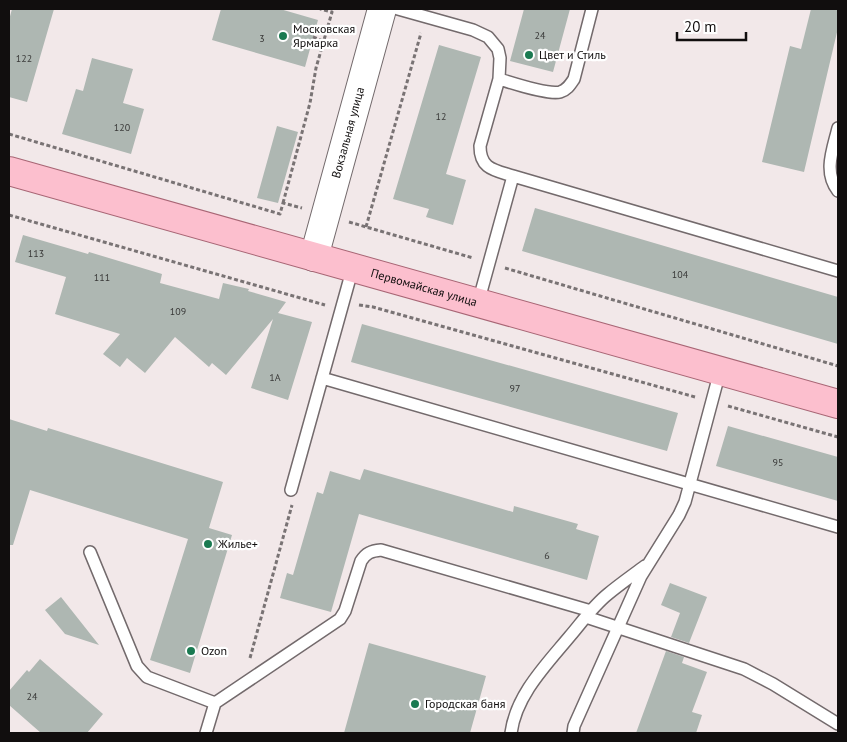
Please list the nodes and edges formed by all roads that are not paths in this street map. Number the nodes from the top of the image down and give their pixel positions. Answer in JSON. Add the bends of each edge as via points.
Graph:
{"nodes":[{"id":1,"x":382,"y":9,"type":"edge"},
{"id":2,"x":398,"y":9,"type":"edge"},
{"id":3,"x":592,"y":9,"type":"edge"},
{"id":4,"x":499,"y":79,"type":"junction"},
{"id":5,"x":838,"y":128,"type":"edge"},
{"id":6,"x":9,"y":171,"type":"edge"},
{"id":7,"x":513,"y":176,"type":"junction"},
{"id":8,"x":838,"y":191,"type":"edge"},
{"id":9,"x":314,"y":257,"type":"junction"},
{"id":10,"x":353,"y":268,"type":"junction"},
{"id":11,"x":838,"y":271,"type":"edge"},
{"id":12,"x":478,"y":303,"type":"junction"},
{"id":13,"x":720,"y":371,"type":"junction"},
{"id":14,"x":322,"y":378,"type":"junction"},
{"id":15,"x":838,"y":404,"type":"edge"},
{"id":16,"x":690,"y":484,"type":"junction"},
{"id":17,"x":291,"y":490,"type":"road end"},
{"id":18,"x":838,"y":527,"type":"edge"},
{"id":19,"x":90,"y":552,"type":"dead end"},
{"id":20,"x":648,"y":564,"type":"junction"},
{"id":21,"x":588,"y":614,"type":"junction"},
{"id":22,"x":618,"y":627,"type":"junction"},
{"id":23,"x":216,"y":703,"type":"junction"},
{"id":24,"x":838,"y":724,"type":"edge"},
{"id":25,"x":509,"y":730,"type":"edge"},
{"id":26,"x":206,"y":733,"type":"edge"},
{"id":27,"x":573,"y":733,"type":"edge"}],
"edges":[{"from":1,"to":9,"type":"main road","name":"Вокзальная улица"},
{"from":2,"to":4,"type":"lane","via":[[488,37],[498,49]]},
{"from":3,"to":4,"type":"lane","via":[[574,79],[568,88],[550,92]]},
{"from":4,"to":7,"type":"lane","via":[[480,156],[492,170]]},
{"from":5,"to":8,"type":"lane","via":[[830,160],[832,181]]},
{"from":6,"to":9,"type":"main road","name":"Первомайская улица"},
{"from":7,"to":11,"type":"lane"},
{"from":7,"to":12,"type":"lane"},
{"from":9,"to":10,"type":"main road","name":"Первомайская улица"},
{"from":10,"to":12,"type":"main road","name":"Первомайская улица"},
{"from":10,"to":14,"type":"lane"},
{"from":12,"to":13,"type":"main road","name":"Первомайская улица"},
{"from":13,"to":15,"type":"main road","name":"Первомайская улица"},
{"from":13,"to":16,"type":"lane"},
{"from":14,"to":16,"type":"lane"},
{"from":14,"to":17,"type":"lane"},
{"from":16,"to":18,"type":"lane"},
{"from":16,"to":20,"type":"lane","via":[[679,515]]},
{"from":19,"to":23,"type":"lane","via":[[137,666],[147,677]]},
{"from":20,"to":21,"type":"lane","via":[[608,594]]},
{"from":20,"to":22,"type":"lane"},
{"from":21,"to":22,"type":"lane"},
{"from":21,"to":23,"type":"lane","via":[[373,550],[361,561],[340,619]]},
{"from":21,"to":25,"type":"lane","via":[[538,675]]},
{"from":22,"to":24,"type":"lane","via":[[744,670]]},
{"from":22,"to":27,"type":"lane"},
{"from":23,"to":26,"type":"lane"}]}
